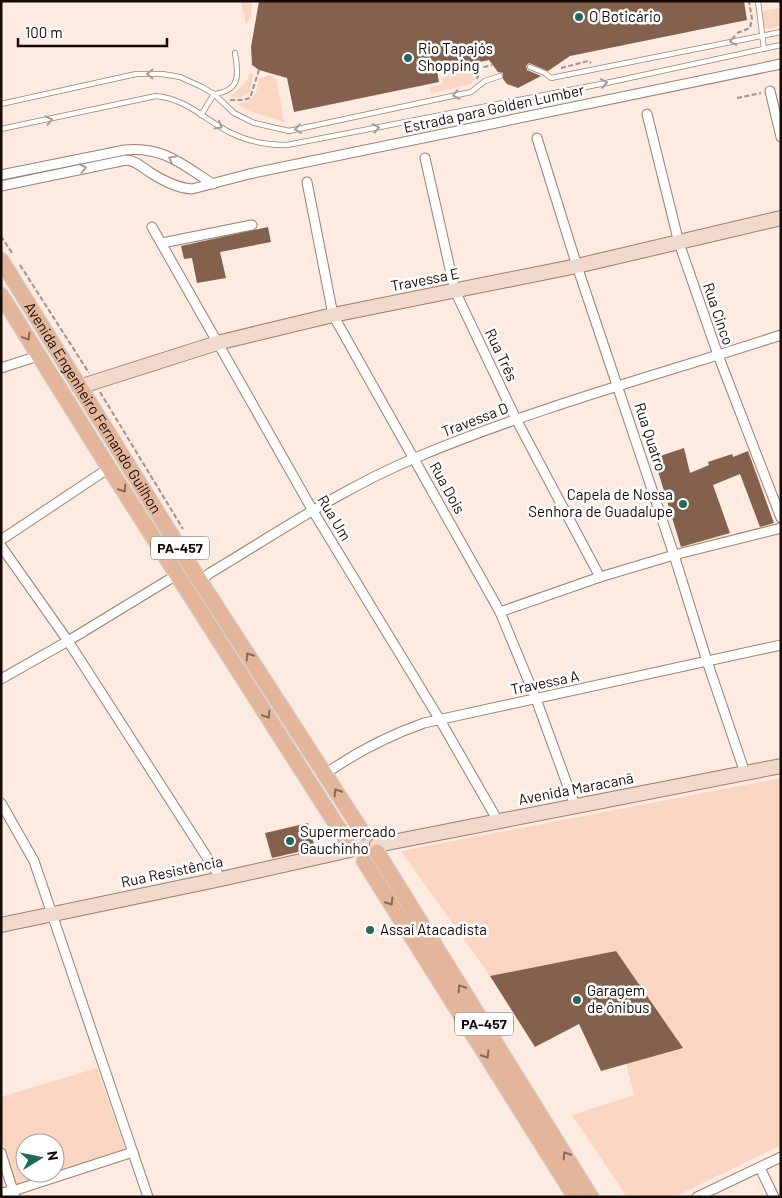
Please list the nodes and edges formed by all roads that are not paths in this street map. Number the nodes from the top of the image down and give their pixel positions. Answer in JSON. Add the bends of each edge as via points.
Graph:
{"nodes":[{"id":1,"x":758,"y":1,"type":"edge"},
{"id":2,"x":781,"y":32,"type":"edge"},
{"id":3,"x":762,"y":36,"type":"junction"},
{"id":4,"x":781,"y":45,"type":"edge"},
{"id":5,"x":764,"y":49,"type":"junction"},
{"id":6,"x":235,"y":53,"type":"dead end"},
{"id":7,"x":781,"y":64,"type":"edge"},
{"id":8,"x":530,"y":67,"type":"dead end"},
{"id":9,"x":500,"y":76,"type":"dead end"},
{"id":10,"x":770,"y":91,"type":"road end"},
{"id":11,"x":214,"y":94,"type":"junction"},
{"id":12,"x":1,"y":104,"type":"edge"},
{"id":13,"x":647,"y":114,"type":"dead end"},
{"id":14,"x":201,"y":115,"type":"junction"},
{"id":15,"x":1,"y":129,"type":"edge"},
{"id":16,"x":781,"y":137,"type":"edge"},
{"id":17,"x":537,"y":138,"type":"dead end"},
{"id":18,"x":133,"y":149,"type":"junction"},
{"id":19,"x":425,"y":158,"type":"dead end"},
{"id":20,"x":130,"y":160,"type":"junction"},
{"id":21,"x":1,"y":175,"type":"edge"},
{"id":22,"x":307,"y":182,"type":"dead end"},
{"id":23,"x":213,"y":184,"type":"junction"},
{"id":24,"x":1,"y":186,"type":"edge"},
{"id":25,"x":781,"y":218,"type":"edge"},
{"id":26,"x":252,"y":225,"type":"dead end"},
{"id":27,"x":152,"y":227,"type":"dead end"},
{"id":28,"x":162,"y":243,"type":"junction"},
{"id":29,"x":679,"y":243,"type":"junction"},
{"id":30,"x":1,"y":260,"type":"edge"},
{"id":31,"x":577,"y":266,"type":"junction"},
{"id":32,"x":455,"y":290,"type":"junction"},
{"id":33,"x":1,"y":296,"type":"edge"},
{"id":34,"x":333,"y":315,"type":"junction"},
{"id":35,"x":781,"y":335,"type":"edge"},
{"id":36,"x":218,"y":343,"type":"junction"},
{"id":37,"x":718,"y":355,"type":"junction"},
{"id":38,"x":38,"y":356,"type":"junction"},
{"id":39,"x":1,"y":368,"type":"edge"},
{"id":40,"x":618,"y":386,"type":"junction"},
{"id":41,"x":80,"y":387,"type":"junction"},
{"id":42,"x":516,"y":419,"type":"junction"},
{"id":43,"x":414,"y":458,"type":"junction"},
{"id":44,"x":109,"y":468,"type":"junction"},
{"id":45,"x":313,"y":511,"type":"junction"},
{"id":46,"x":781,"y":518,"type":"edge"},
{"id":47,"x":781,"y":528,"type":"edge"},
{"id":48,"x":1,"y":540,"type":"edge"},
{"id":49,"x":1,"y":546,"type":"edge"},
{"id":50,"x":674,"y":555,"type":"junction"},
{"id":51,"x":178,"y":574,"type":"junction"},
{"id":52,"x":600,"y":578,"type":"junction"},
{"id":53,"x":200,"y":581,"type":"junction"},
{"id":54,"x":500,"y":612,"type":"junction"},
{"id":55,"x":68,"y":641,"type":"junction"},
{"id":56,"x":781,"y":644,"type":"edge"},
{"id":57,"x":707,"y":661,"type":"junction"},
{"id":58,"x":1,"y":679,"type":"edge"},
{"id":59,"x":536,"y":699,"type":"junction"},
{"id":60,"x":440,"y":720,"type":"junction"},
{"id":61,"x":781,"y":766,"type":"edge"},
{"id":62,"x":745,"y":773,"type":"junction"},
{"id":63,"x":325,"y":774,"type":"junction"},
{"id":64,"x":1,"y":802,"type":"edge"},
{"id":65,"x":575,"y":806,"type":"junction"},
{"id":66,"x":498,"y":821,"type":"junction"},
{"id":67,"x":363,"y":834,"type":"junction"},
{"id":68,"x":350,"y":848,"type":"junction"},
{"id":69,"x":377,"y":848,"type":"junction"},
{"id":70,"x":364,"y":861,"type":"junction"},
{"id":71,"x":221,"y":879,"type":"junction"},
{"id":72,"x":51,"y":915,"type":"junction"},
{"id":73,"x":1,"y":925,"type":"edge"},
{"id":74,"x":1,"y":1152,"type":"edge"},
{"id":75,"x":133,"y":1152,"type":"junction"},
{"id":76,"x":781,"y":1158,"type":"edge"},
{"id":77,"x":760,"y":1168,"type":"junction"},
{"id":78,"x":1,"y":1193,"type":"edge"},
{"id":79,"x":14,"y":1194,"type":"edge"},
{"id":80,"x":148,"y":1197,"type":"edge"},
{"id":81,"x":575,"y":1197,"type":"edge"},
{"id":82,"x":591,"y":1197,"type":"edge"},
{"id":83,"x":697,"y":1197,"type":"edge"},
{"id":84,"x":774,"y":1197,"type":"edge"}],
"edges":[{"from":1,"to":3,"type":"lane"},
{"from":2,"to":3,"type":"lane"},
{"from":3,"to":5,"type":"lane"},
{"from":3,"to":8,"type":"lane","one_way":true,"via":[[551,78]]},
{"from":4,"to":5,"type":"lane"},
{"from":14,"to":5,"type":"lane","one_way":true,"via":[[252,141],[287,145]]},
{"from":6,"to":11,"type":"lane","via":[[238,77],[234,85],[229,90]]},
{"from":7,"to":23,"type":"street","name":"Estrada para Golden Lumber"},
{"from":9,"to":11,"type":"lane","one_way":true,"via":[[485,81],[472,92],[289,131],[254,123],[234,113]]},
{"from":10,"to":16,"type":"street"},
{"from":11,"to":12,"type":"lane","one_way":true,"via":[[180,77],[136,74]]},
{"from":11,"to":14,"type":"lane"},
{"from":13,"to":29,"type":"street","name":"Rua Cinco"},
{"from":15,"to":14,"type":"lane","one_way":true,"via":[[156,96],[184,103]]},
{"from":17,"to":31,"type":"street","name":"Rua Quatro"},
{"from":18,"to":20,"type":"street"},
{"from":18,"to":21,"type":"street"},
{"from":23,"to":18,"type":"street","one_way":true,"via":[[166,155]]},
{"from":19,"to":32,"type":"street","name":"Rua Três"},
{"from":20,"to":23,"type":"street","name":"Estrada para Golden Lumber","via":[[182,188]]},
{"from":24,"to":20,"type":"street","one_way":true},
{"from":22,"to":34,"type":"street","name":"Rua Dois"},
{"from":25,"to":29,"type":"street","name":"Travessa E"},
{"from":26,"to":28,"type":"street"},
{"from":27,"to":28,"type":"street","name":"Rua Um"},
{"from":28,"to":36,"type":"street","name":"Rua Um"},
{"from":29,"to":31,"type":"street","name":"Travessa E"},
{"from":29,"to":37,"type":"street","name":"Rua Cinco"},
{"from":30,"to":41,"type":"main road","name":"Avenida Engenheiro Fernando Guilhon","number":"PA-457"},
{"from":31,"to":32,"type":"street","name":"Travessa E"},
{"from":31,"to":40,"type":"street","name":"Rua Quatro"},
{"from":32,"to":34,"type":"street","name":"Travessa E"},
{"from":32,"to":42,"type":"street","name":"Rua Três"},
{"from":33,"to":38,"type":"main road","name":"Avenida Engenheiro Fernando Guilhon","number":"PA-457","one_way":true},
{"from":34,"to":36,"type":"street","name":"Travessa E"},
{"from":34,"to":43,"type":"street","name":"Rua Dois"},
{"from":35,"to":37,"type":"street","name":"Travessa D"},
{"from":36,"to":41,"type":"street","name":"Travessa E"},
{"from":36,"to":45,"type":"street","name":"Rua Um"},
{"from":37,"to":40,"type":"street","name":"Travessa D"},
{"from":37,"to":46,"type":"street","name":"Rua Cinco"},
{"from":38,"to":39,"type":"street"},
{"from":38,"to":44,"type":"main road","name":"Avenida Engenheiro Fernando Guilhon","number":"PA-457"},
{"from":40,"to":42,"type":"street","name":"Travessa D"},
{"from":40,"to":50,"type":"street","name":"Rua Quatro"},
{"from":41,"to":53,"type":"main road","name":"Avenida Engenheiro Fernando Guilhon","number":"PA-457"},
{"from":42,"to":43,"type":"street","name":"Travessa D"},
{"from":42,"to":52,"type":"street","name":"Rua Três"},
{"from":43,"to":45,"type":"street","name":"Travessa D"},
{"from":43,"to":54,"type":"street","name":"Rua Dois"},
{"from":44,"to":48,"type":"street"},
{"from":44,"to":51,"type":"main road","name":"Avenida Engenheiro Fernando Guilhon","number":"PA-457","one_way":true},
{"from":45,"to":53,"type":"street","name":"Travessa D"},
{"from":45,"to":60,"type":"street","name":"Rua Um"},
{"from":47,"to":50,"type":"street"},
{"from":49,"to":55,"type":"street"},
{"from":50,"to":52,"type":"street"},
{"from":50,"to":57,"type":"street","name":"Rua Quatro"},
{"from":51,"to":55,"type":"street"},
{"from":51,"to":68,"type":"main road","name":"Avenida Engenheiro Fernando Guilhon","number":"PA-457","one_way":true},
{"from":52,"to":54,"type":"street"},
{"from":63,"to":53,"type":"main road","name":"Avenida Engenheiro Fernando Guilhon","number":"PA-457","one_way":true},
{"from":54,"to":59,"type":"street","name":"Rua Dois"},
{"from":55,"to":58,"type":"street"},
{"from":55,"to":71,"type":"street"},
{"from":56,"to":57,"type":"street","name":"Travessa A"},
{"from":57,"to":59,"type":"street","name":"Travessa A"},
{"from":57,"to":62,"type":"street","name":"Rua Quatro"},
{"from":59,"to":60,"type":"street","name":"Travessa A"},
{"from":59,"to":65,"type":"street","name":"Rua Dois"},
{"from":60,"to":63,"type":"street","name":"Travessa A","via":[[380,740]]},
{"from":60,"to":66,"type":"street","name":"Rua Um"},
{"from":61,"to":62,"type":"street","name":"Avenida Maracanã"},
{"from":62,"to":65,"type":"street","name":"Avenida Maracanã"},
{"from":67,"to":63,"type":"main road","name":"Avenida Engenheiro Fernando Guilhon","number":"PA-457","one_way":true},
{"from":64,"to":72,"type":"street","via":[[34,861]]},
{"from":65,"to":66,"type":"street","name":"Avenida Maracanã"},
{"from":66,"to":69,"type":"street","name":"Avenida Maracanã"},
{"from":67,"to":68,"type":"main road","via":[[354,837]]},
{"from":67,"to":69,"type":"main road","name":"Avenida Engenheiro Fernando Guilhon","number":"PA-457","via":[[372,836]]},
{"from":68,"to":70,"type":"main road","name":"Avenida Engenheiro Fernando Guilhon","number":"PA-457","via":[[355,858]]},
{"from":68,"to":71,"type":"street","name":"Rua Resistência"},
{"from":69,"to":70,"type":"main road","via":[[373,857]]},
{"from":82,"to":69,"type":"main road","name":"Avenida Engenheiro Fernando Guilhon","number":"PA-457","one_way":true},
{"from":70,"to":81,"type":"main road","name":"Avenida Engenheiro Fernando Guilhon","number":"PA-457","one_way":true},
{"from":71,"to":72,"type":"street","name":"Rua Resistência"},
{"from":72,"to":73,"type":"street","name":"Rua Resistência"},
{"from":72,"to":75,"type":"street"},
{"from":74,"to":79,"type":"street"},
{"from":75,"to":79,"type":"street"},
{"from":75,"to":80,"type":"street"},
{"from":76,"to":77,"type":"street"},
{"from":77,"to":83,"type":"street"},
{"from":77,"to":84,"type":"street"},
{"from":78,"to":79,"type":"street"}]}
